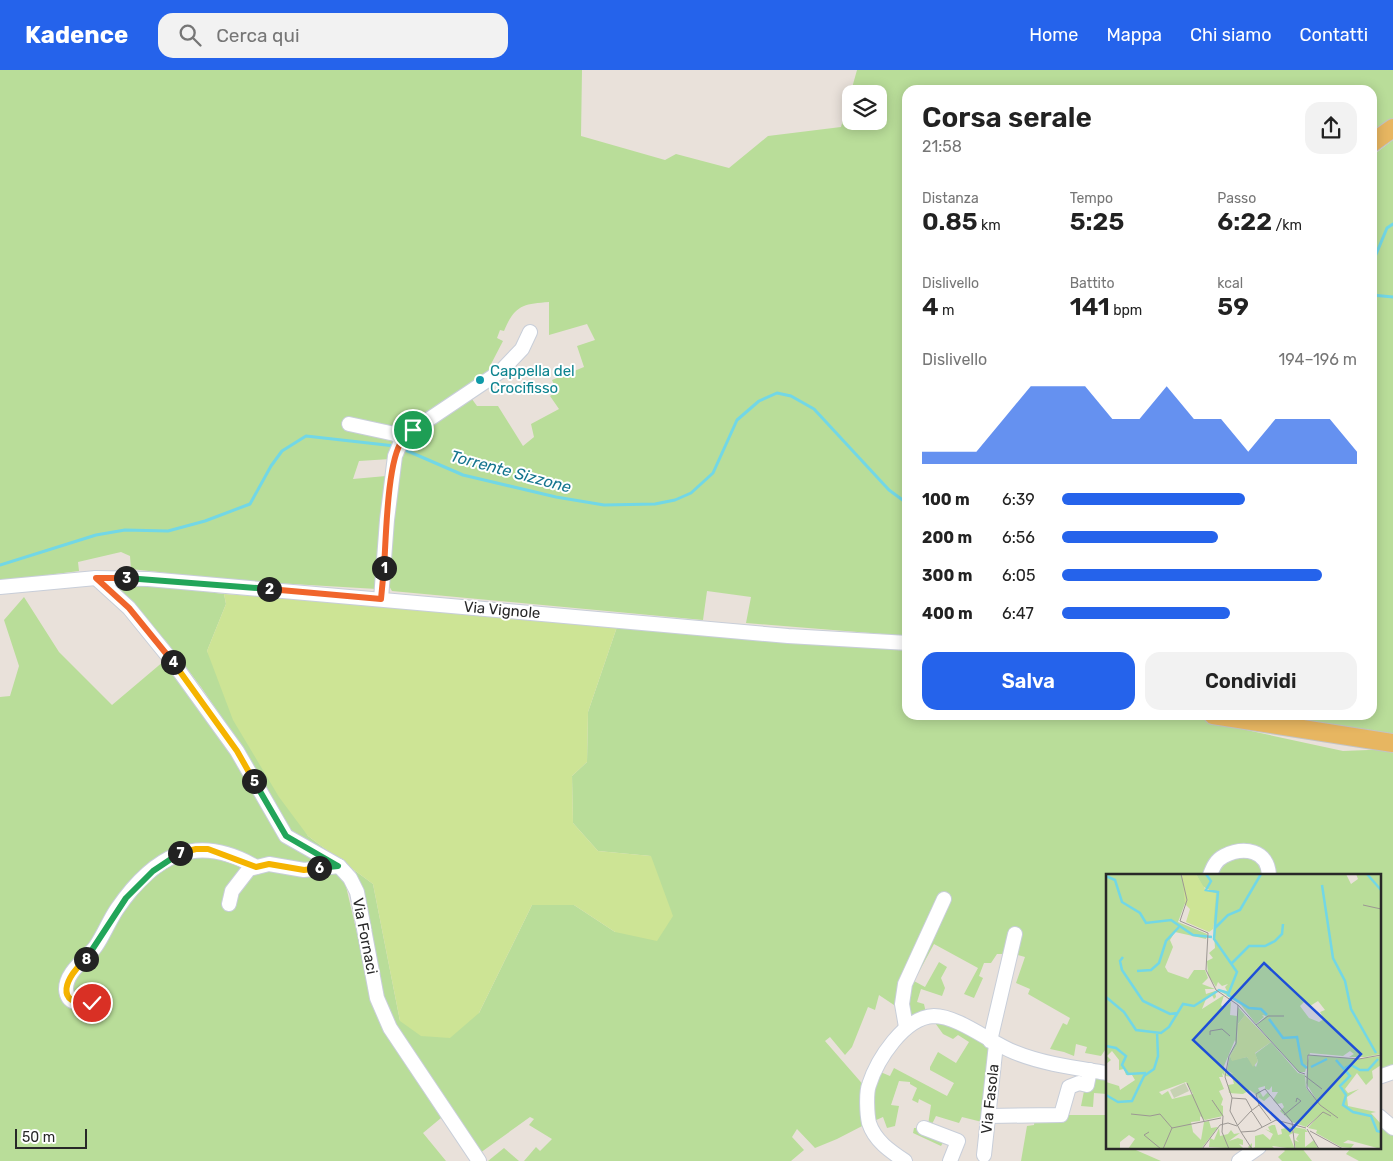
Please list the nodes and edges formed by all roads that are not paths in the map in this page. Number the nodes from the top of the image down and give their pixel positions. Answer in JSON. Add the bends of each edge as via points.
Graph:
{"nodes":[{"id":1,"x":1393,"y":128,"type":"edge"},
{"id":2,"x":1377,"y":139,"type":"edge"},
{"id":3,"x":530,"y":332,"type":"dead end"},
{"id":4,"x":349,"y":424,"type":"dead end"},
{"id":5,"x":402,"y":441,"type":"junction"},
{"id":6,"x":96,"y":578,"type":"junction"},
{"id":7,"x":0,"y":587,"type":"edge"},
{"id":8,"x":381,"y":599,"type":"junction"},
{"id":9,"x":902,"y":643,"type":"edge"},
{"id":10,"x":1245,"y":720,"type":"edge"},
{"id":11,"x":1393,"y":743,"type":"edge"},
{"id":12,"x":338,"y":866,"type":"junction"},
{"id":13,"x":256,"y":867,"type":"junction"},
{"id":14,"x":1210,"y":874,"type":"edge"},
{"id":15,"x":1269,"y":874,"type":"edge"},
{"id":16,"x":944,"y":899,"type":"dead end"},
{"id":17,"x":229,"y":904,"type":"dead end"},
{"id":18,"x":1015,"y":934,"type":"dead end"},
{"id":19,"x":92,"y":1003,"type":"dead end"},
{"id":20,"x":906,"y":1027,"type":"junction"},
{"id":21,"x":993,"y":1042,"type":"junction"},
{"id":22,"x":1090,"y":1070,"type":"junction"},
{"id":23,"x":1393,"y":1072,"type":"edge"},
{"id":24,"x":1106,"y":1073,"type":"edge"},
{"id":25,"x":1380,"y":1077,"type":"edge"},
{"id":26,"x":989,"y":1116,"type":"junction"},
{"id":27,"x":1380,"y":1117,"type":"edge"},
{"id":28,"x":924,"y":1128,"type":"dead end"},
{"id":29,"x":1393,"y":1128,"type":"edge"},
{"id":30,"x":984,"y":1155,"type":"dead end"},
{"id":31,"x":479,"y":1161,"type":"edge"},
{"id":32,"x":905,"y":1161,"type":"edge"},
{"id":33,"x":950,"y":1161,"type":"edge"}],
"edges":[{"from":1,"to":2,"type":"main road"},
{"from":3,"to":5,"type":"street","via":[[522,349],[502,371],[453,402]]},
{"from":4,"to":5,"type":"street","via":[[395,434]]},
{"from":5,"to":8,"type":"street","via":[[396,456],[386,520]]},
{"from":6,"to":7,"type":"street"},
{"from":6,"to":8,"type":"street","name":"Via Vignole","via":[[214,584]]},
{"from":6,"to":12,"type":"street","name":"Via Fornaci","via":[[129,608],[172,661],[237,751],[286,836]]},
{"from":8,"to":9,"type":"street","name":"Via Vignole","via":[[803,637]]},
{"from":10,"to":11,"type":"main road"},
{"from":12,"to":13,"type":"street","via":[[304,870],[269,864]]},
{"from":12,"to":31,"type":"street","name":"Via Fornaci","via":[[350,878],[357,892],[377,998],[390,1028]]},
{"from":13,"to":17,"type":"street","via":[[249,868],[240,879]]},
{"from":13,"to":19,"type":"street","via":[[208,849],[196,849],[179,853],[153,871],[126,898],[89,957],[70,975],[66,989],[70,999],[77,1004]]},
{"from":14,"to":15,"type":"street","via":[[1214,864],[1223,856],[1250,851],[1262,856],[1268,864]]},
{"from":16,"to":20,"type":"street","via":[[905,984],[902,1004]]},
{"from":18,"to":21,"type":"street","name":"Via Fasola"},
{"from":20,"to":21,"type":"street","via":[[934,1016],[952,1020]]},
{"from":20,"to":32,"type":"street","via":[[881,1060],[868,1086],[869,1122],[882,1145]]},
{"from":21,"to":22,"type":"street","via":[[1041,1061]]},
{"from":21,"to":26,"type":"street","name":"Via Fasola"},
{"from":22,"to":24,"type":"street"},
{"from":22,"to":26,"type":"street","via":[[1087,1085],[1079,1082],[1069,1087],[1060,1115]]},
{"from":23,"to":25,"type":"street"},
{"from":26,"to":30,"type":"street","name":"Via Fasola"},
{"from":27,"to":29,"type":"street"},
{"from":28,"to":33,"type":"street","via":[[958,1141]]}]}
